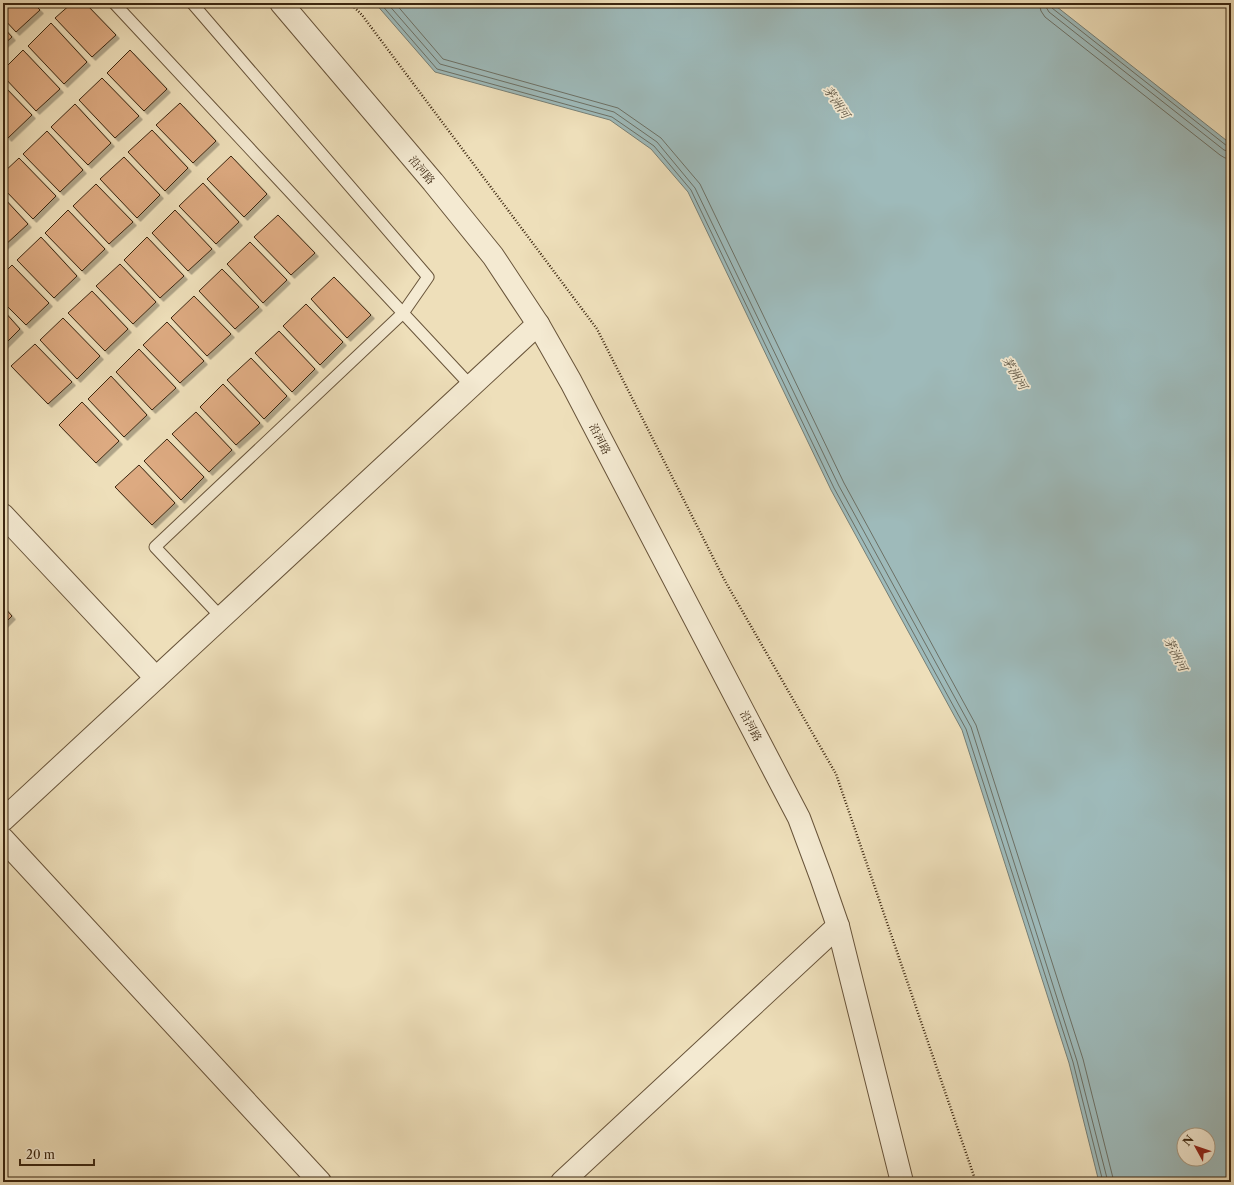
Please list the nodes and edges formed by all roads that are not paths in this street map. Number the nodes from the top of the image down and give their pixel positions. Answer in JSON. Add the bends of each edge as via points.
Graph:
{"nodes":[{"id":1,"x":114,"y":3,"type":"edge"},
{"id":2,"x":192,"y":3,"type":"edge"},
{"id":3,"x":281,"y":3,"type":"edge"},
{"id":4,"x":403,"y":313,"type":"junction"},
{"id":5,"x":538,"y":324,"type":"junction"},
{"id":6,"x":471,"y":386,"type":"junction"},
{"id":7,"x":3,"y":515,"type":"edge"},
{"id":8,"x":221,"y":617,"type":"junction"},
{"id":9,"x":156,"y":678,"type":"junction"},
{"id":10,"x":3,"y":820,"type":"edge"},
{"id":11,"x":3,"y":839,"type":"edge"},
{"id":12,"x":838,"y":926,"type":"junction"},
{"id":13,"x":320,"y":1182,"type":"edge"},
{"id":14,"x":562,"y":1182,"type":"edge"},
{"id":15,"x":902,"y":1182,"type":"edge"}],
"edges":[{"from":1,"to":4,"type":"lane"},
{"from":2,"to":4,"type":"lane","via":[[428,277]]},
{"from":3,"to":5,"type":"street","name":"沿河路","via":[[488,250]]},
{"from":4,"to":6,"type":"lane"},
{"from":4,"to":8,"type":"lane","via":[[155,547]]},
{"from":5,"to":6,"type":"street"},
{"from":5,"to":12,"type":"street","name":"沿河路","via":[[799,818]]},
{"from":6,"to":8,"type":"street"},
{"from":7,"to":9,"type":"street"},
{"from":8,"to":9,"type":"street"},
{"from":9,"to":10,"type":"street"},
{"from":11,"to":13,"type":"street"},
{"from":12,"to":14,"type":"street"},
{"from":12,"to":15,"type":"street","name":"沿河路"}]}
